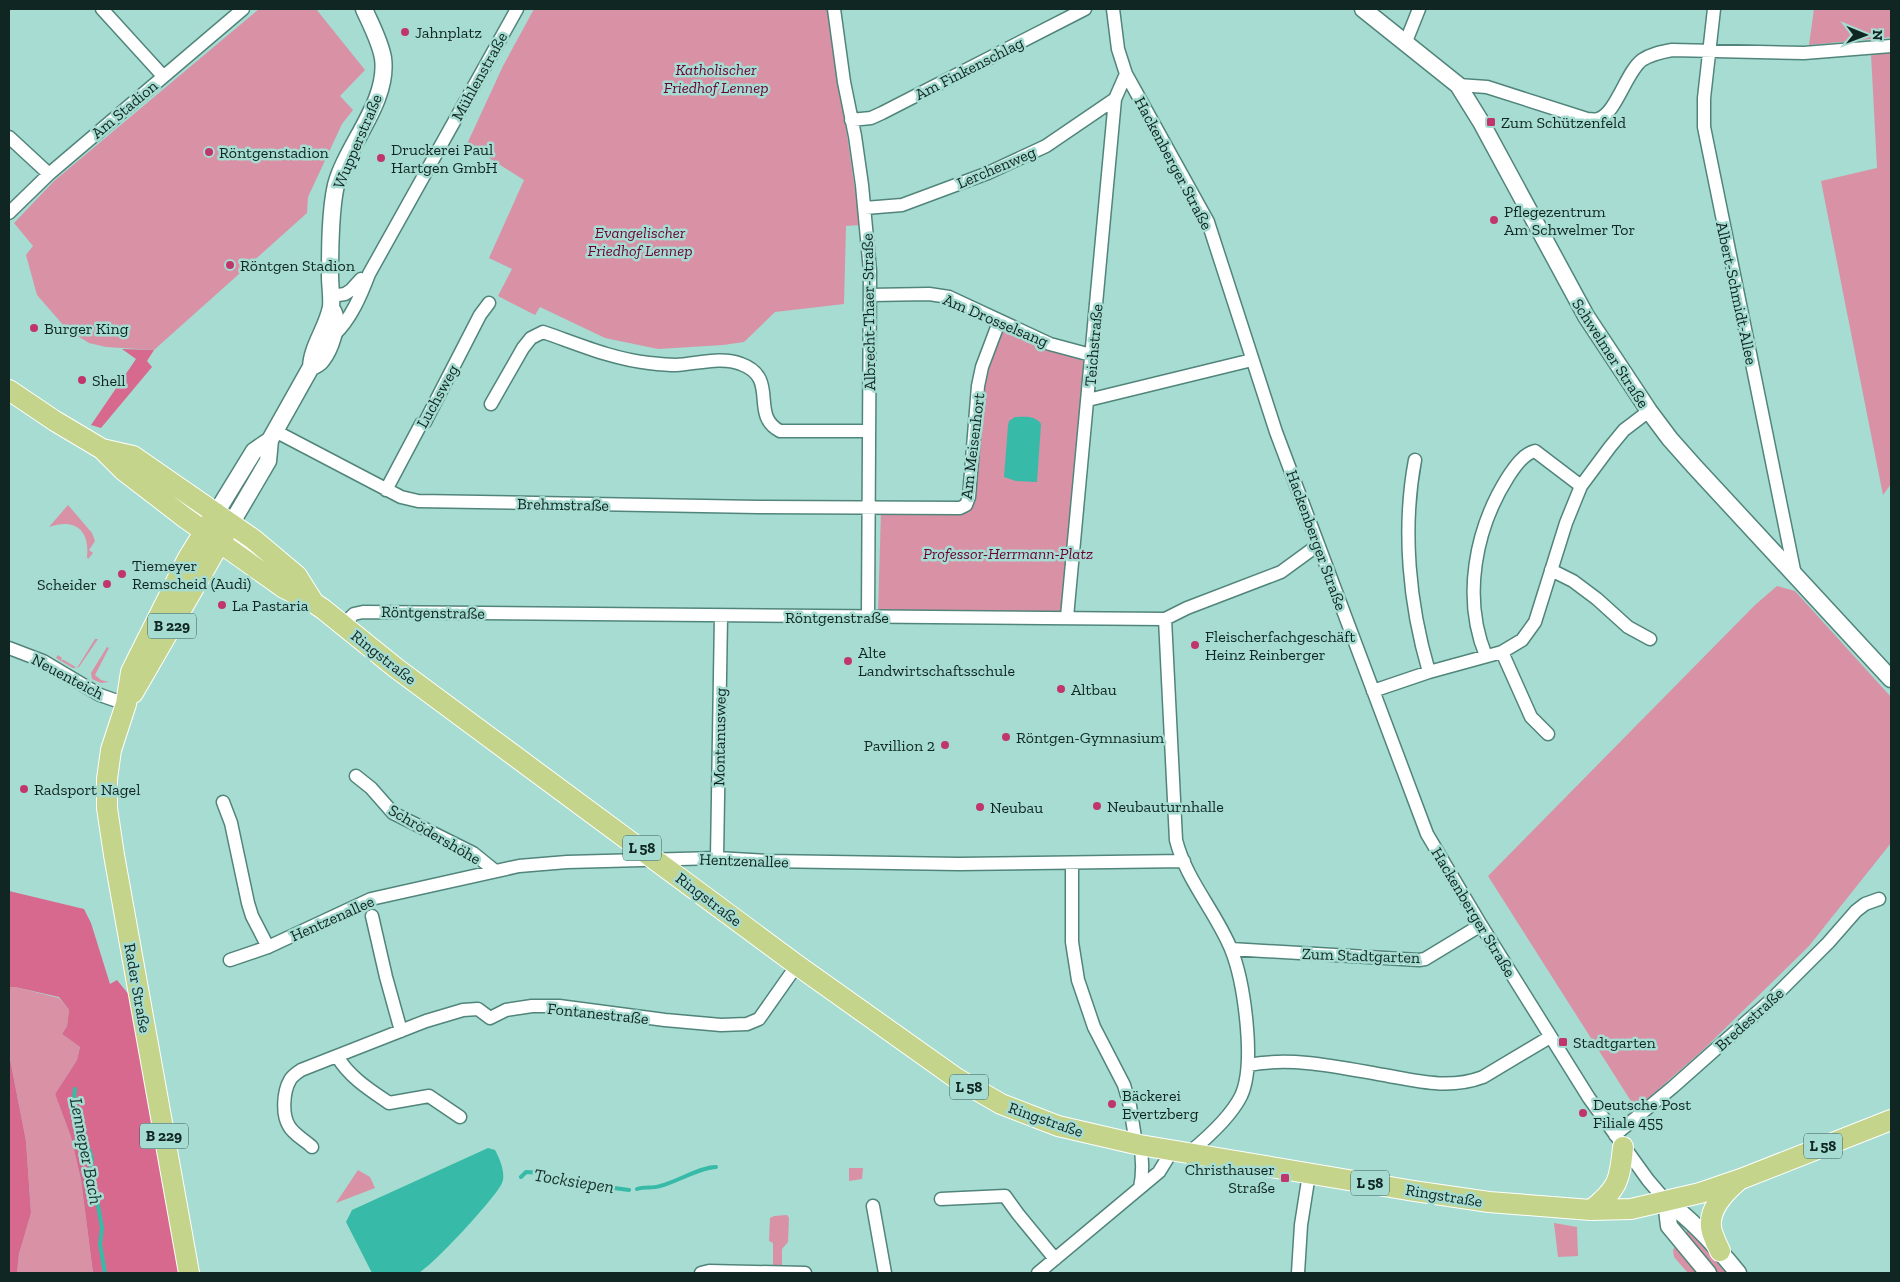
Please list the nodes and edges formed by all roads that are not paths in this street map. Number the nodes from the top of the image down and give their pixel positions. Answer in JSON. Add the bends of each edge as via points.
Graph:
{"nodes":[{"id":1,"x":102,"y":9,"type":"edge"},
{"id":2,"x":243,"y":9,"type":"edge"},
{"id":3,"x":364,"y":9,"type":"edge"},
{"id":4,"x":517,"y":9,"type":"edge"},
{"id":5,"x":834,"y":9,"type":"edge"},
{"id":6,"x":1085,"y":9,"type":"edge"},
{"id":7,"x":1113,"y":9,"type":"edge"},
{"id":8,"x":1363,"y":9,"type":"edge"},
{"id":9,"x":1419,"y":9,"type":"edge"},
{"id":10,"x":1714,"y":9,"type":"edge"},
{"id":11,"x":1405,"y":44,"type":"junction"},
{"id":12,"x":1891,"y":46,"type":"edge"},
{"id":13,"x":1710,"y":51,"type":"junction"},
{"id":14,"x":1126,"y":74,"type":"junction"},
{"id":15,"x":163,"y":76,"type":"junction"},
{"id":16,"x":1458,"y":85,"type":"junction"},
{"id":17,"x":1115,"y":99,"type":"junction"},
{"id":18,"x":851,"y":120,"type":"junction"},
{"id":19,"x":9,"y":137,"type":"edge"},
{"id":20,"x":49,"y":174,"type":"junction"},
{"id":21,"x":865,"y":208,"type":"junction"},
{"id":22,"x":9,"y":213,"type":"edge"},
{"id":23,"x":368,"y":274,"type":"junction"},
{"id":24,"x":870,"y":295,"type":"junction"},
{"id":25,"x":331,"y":301,"type":"junction"},
{"id":26,"x":489,"y":303,"type":"dead end"},
{"id":27,"x":354,"y":307,"type":"junction"},
{"id":28,"x":999,"y":322,"type":"junction"},
{"id":29,"x":334,"y":335,"type":"junction"},
{"id":30,"x":1091,"y":355,"type":"junction"},
{"id":31,"x":1252,"y":360,"type":"junction"},
{"id":32,"x":311,"y":368,"type":"junction"},
{"id":33,"x":9,"y":390,"type":"edge"},
{"id":34,"x":1088,"y":400,"type":"junction"},
{"id":35,"x":491,"y":404,"type":"dead end"},
{"id":36,"x":1649,"y":411,"type":"junction"},
{"id":37,"x":869,"y":431,"type":"junction"},
{"id":38,"x":272,"y":435,"type":"junction"},
{"id":39,"x":102,"y":449,"type":"junction"},
{"id":40,"x":1414,"y":460,"type":"dead end"},
{"id":41,"x":1581,"y":486,"type":"junction"},
{"id":42,"x":386,"y":490,"type":"junction"},
{"id":43,"x":868,"y":507,"type":"junction"},
{"id":44,"x":224,"y":519,"type":"junction"},
{"id":45,"x":212,"y":537,"type":"junction"},
{"id":46,"x":1318,"y":545,"type":"junction"},
{"id":47,"x":1551,"y":570,"type":"junction"},
{"id":48,"x":1795,"y":575,"type":"junction"},
{"id":49,"x":314,"y":603,"type":"junction"},
{"id":50,"x":721,"y":616,"type":"junction"},
{"id":51,"x":868,"y":617,"type":"junction"},
{"id":52,"x":1067,"y":617,"type":"junction"},
{"id":53,"x":1165,"y":619,"type":"junction"},
{"id":54,"x":343,"y":625,"type":"junction"},
{"id":55,"x":1650,"y":639,"type":"dead end"},
{"id":56,"x":9,"y":648,"type":"edge"},
{"id":57,"x":1502,"y":652,"type":"junction"},
{"id":58,"x":1486,"y":656,"type":"junction"},
{"id":59,"x":1429,"y":672,"type":"junction"},
{"id":60,"x":1891,"y":679,"type":"edge"},
{"id":61,"x":1373,"y":691,"type":"junction"},
{"id":62,"x":126,"y":704,"type":"junction"},
{"id":63,"x":1548,"y":734,"type":"dead end"},
{"id":64,"x":356,"y":776,"type":"dead end"},
{"id":65,"x":223,"y":802,"type":"dead end"},
{"id":66,"x":717,"y":858,"type":"junction"},
{"id":67,"x":656,"y":859,"type":"junction"},
{"id":68,"x":1184,"y":861,"type":"junction"},
{"id":69,"x":1072,"y":863,"type":"junction"},
{"id":70,"x":494,"y":870,"type":"junction"},
{"id":71,"x":1879,"y":899,"type":"dead end"},
{"id":72,"x":372,"y":916,"type":"dead end"},
{"id":73,"x":1481,"y":925,"type":"junction"},
{"id":74,"x":268,"y":946,"type":"junction"},
{"id":75,"x":1231,"y":949,"type":"junction"},
{"id":76,"x":230,"y":960,"type":"dead end"},
{"id":77,"x":797,"y":965,"type":"junction"},
{"id":78,"x":402,"y":1031,"type":"junction"},
{"id":79,"x":1550,"y":1037,"type":"junction"},
{"id":80,"x":337,"y":1056,"type":"junction"},
{"id":81,"x":1248,"y":1065,"type":"junction"},
{"id":82,"x":460,"y":1117,"type":"dead end"},
{"id":83,"x":1891,"y":1120,"type":"edge"},
{"id":84,"x":1619,"y":1141,"type":"junction"},
{"id":85,"x":1138,"y":1144,"type":"junction"},
{"id":86,"x":312,"y":1147,"type":"dead end"},
{"id":87,"x":1169,"y":1149,"type":"junction"},
{"id":88,"x":1190,"y":1152,"type":"junction"},
{"id":89,"x":1309,"y":1174,"type":"junction"},
{"id":90,"x":1741,"y":1179,"type":"junction"},
{"id":91,"x":1140,"y":1188,"type":"junction"},
{"id":92,"x":941,"y":1199,"type":"dead end"},
{"id":93,"x":1666,"y":1202,"type":"junction"},
{"id":94,"x":873,"y":1206,"type":"dead end"},
{"id":95,"x":1591,"y":1210,"type":"junction"},
{"id":96,"x":1720,"y":1250,"type":"junction"},
{"id":97,"x":1055,"y":1259,"type":"junction"},
{"id":98,"x":189,"y":1273,"type":"edge"},
{"id":99,"x":701,"y":1273,"type":"edge"},
{"id":100,"x":805,"y":1273,"type":"edge"},
{"id":101,"x":885,"y":1273,"type":"edge"},
{"id":102,"x":1038,"y":1273,"type":"edge"},
{"id":103,"x":1298,"y":1273,"type":"edge"},
{"id":104,"x":1708,"y":1273,"type":"edge"},
{"id":105,"x":1738,"y":1273,"type":"edge"}],
"edges":[{"from":1,"to":15,"type":"street"},
{"from":2,"to":15,"type":"street","name":"Am Stadion"},
{"from":3,"to":25,"type":"street","name":"Wupperstraße","via":[[381,48],[383,80],[375,104],[341,172],[333,198]]},
{"from":4,"to":23,"type":"street","name":"Mühlenstraße"},
{"from":5,"to":18,"type":"street","name":"Albrecht-Thaer-Straße"},
{"from":6,"to":18,"type":"street","name":"Am Finkenschlag","via":[[882,113]]},
{"from":7,"to":14,"type":"street","name":"Hackenberger Straße","via":[[1119,55]]},
{"from":8,"to":11,"type":"street","name":"Schwelmer Straße"},
{"from":9,"to":11,"type":"street"},
{"from":10,"to":13,"type":"street","name":"Albert-Schmidt-Allee"},
{"from":11,"to":16,"type":"street","name":"Schwelmer Straße"},
{"from":12,"to":13,"type":"street","via":[[1804,53]]},
{"from":13,"to":16,"type":"street","via":[[1672,50],[1659,52],[1642,61],[1612,107],[1596,120],[1487,86]]},
{"from":13,"to":48,"type":"street","name":"Albert-Schmidt-Allee","via":[[1703,110],[1707,142]]},
{"from":14,"to":17,"type":"street","name":"Teichstraße"},
{"from":14,"to":31,"type":"street","name":"Hackenberger Straße","via":[[1208,222]]},
{"from":15,"to":20,"type":"street","name":"Am Stadion"},
{"from":16,"to":36,"type":"street","name":"Schwelmer Straße","via":[[1586,316]]},
{"from":17,"to":21,"type":"street","name":"Lerchenweg","via":[[1046,146],[1002,167],[902,205]]},
{"from":17,"to":30,"type":"street","name":"Teichstraße"},
{"from":18,"to":21,"type":"street","name":"Albrecht-Thaer-Straße"},
{"from":19,"to":20,"type":"street"},
{"from":20,"to":22,"type":"street","name":"Am Stadion"},
{"from":21,"to":24,"type":"street","name":"Albrecht-Thaer-Straße"},
{"from":23,"to":25,"type":"street","name":"Mühlenstraße","via":[[351,290]]},
{"from":23,"to":27,"type":"street","name":"Mühlenstraße"},
{"from":24,"to":28,"type":"street","name":"Am Drosselsang","via":[[949,297]]},
{"from":24,"to":37,"type":"street","name":"Albrecht-Thaer-Straße"},
{"from":25,"to":27,"type":"street","via":[[348,309]]},
{"from":25,"to":29,"type":"street","via":[[335,314]]},
{"from":25,"to":32,"type":"street","via":[[325,326],[311,356]]},
{"from":26,"to":42,"type":"street","name":"Luchsweg"},
{"from":27,"to":29,"type":"street","name":"Mühlenstraße","via":[[343,327]]},
{"from":28,"to":30,"type":"street","name":"Am Drosselsang","via":[[1050,344]]},
{"from":28,"to":43,"type":"street","name":"Am Meisenhort","via":[[978,386],[966,505],[956,508]]},
{"from":29,"to":32,"type":"street","via":[[321,361]]},
{"from":30,"to":34,"type":"street","name":"Teichstraße"},
{"from":31,"to":34,"type":"street"},
{"from":31,"to":46,"type":"street","name":"Hackenberger Straße"},
{"from":32,"to":38,"type":"street"},
{"from":33,"to":39,"type":"main road","name":"Ringstraße"},
{"from":34,"to":52,"type":"street","name":"Teichstraße"},
{"from":35,"to":37,"type":"street","via":[[523,348],[531,338],[543,332],[592,350],[647,363],[741,363],[761,381],[765,415],[774,428],[780,431]]},
{"from":36,"to":41,"type":"street","via":[[1624,430]]},
{"from":36,"to":48,"type":"street","name":"Schwelmer Straße","via":[[1694,466]]},
{"from":37,"to":43,"type":"street","name":"Albrecht-Thaer-Straße"},
{"from":38,"to":42,"type":"street","name":"Brehmstraße"},
{"from":38,"to":44,"type":"street","number":"B 229","via":[[268,461]]},
{"from":39,"to":44,"type":"main road","name":"Ringstraße","via":[[133,456]]},
{"from":39,"to":45,"type":"main road","name":"Ringstraße","via":[[123,470]]},
{"from":40,"to":59,"type":"street","via":[[1410,490],[1410,570],[1419,634]]},
{"from":41,"to":47,"type":"street"},
{"from":41,"to":58,"type":"street","via":[[1535,451],[1526,456],[1498,493],[1485,524],[1475,572],[1476,625]]},
{"from":42,"to":43,"type":"street","name":"Brehmstraße","via":[[418,501]]},
{"from":43,"to":51,"type":"street","name":"Albrecht-Thaer-Straße"},
{"from":44,"to":45,"type":"main road","number":"B 229"},
{"from":44,"to":49,"type":"main road","name":"Ringstraße","number":"L 58","via":[[280,560],[297,576]]},
{"from":45,"to":49,"type":"main road","name":"Ringstraße","number":"L 58","via":[[284,588]]},
{"from":45,"to":62,"type":"main road","name":"Rader Straße","number":"B 229","via":[[188,558],[131,672]]},
{"from":46,"to":53,"type":"street","name":"Röntgenstraße","via":[[1281,572]]},
{"from":46,"to":61,"type":"street","name":"Hackenberger Straße"},
{"from":47,"to":55,"type":"street","via":[[1573,581],[1628,628]]},
{"from":47,"to":57,"type":"street","via":[[1531,630],[1522,640]]},
{"from":48,"to":60,"type":"street","name":"Schwelmer Straße"},
{"from":49,"to":54,"type":"main road","name":"Ringstraße","number":"L 58"},
{"from":50,"to":51,"type":"street","name":"Röntgenstraße"},
{"from":50,"to":54,"type":"street","name":"Röntgenstraße","via":[[363,612],[354,614]]},
{"from":50,"to":66,"type":"street","name":"Montanusweg"},
{"from":51,"to":52,"type":"street","name":"Röntgenstraße"},
{"from":52,"to":53,"type":"street","name":"Röntgenstraße"},
{"from":53,"to":68,"type":"street","via":[[1176,840]]},
{"from":54,"to":67,"type":"main road","name":"Ringstraße","number":"L 58","via":[[396,668]]},
{"from":56,"to":62,"type":"street","name":"Neuenteich","via":[[43,660],[100,695]]},
{"from":57,"to":58,"type":"street"},
{"from":57,"to":63,"type":"street","via":[[1531,717]]},
{"from":58,"to":59,"type":"street"},
{"from":59,"to":61,"type":"street"},
{"from":61,"to":73,"type":"street","name":"Hackenberger Straße","via":[[1427,834]]},
{"from":62,"to":98,"type":"main road","name":"Rader Straße","number":"B 229","via":[[108,764],[107,808]]},
{"from":64,"to":70,"type":"street","name":"Schrödershöhe","via":[[393,813],[473,854]]},
{"from":65,"to":74,"type":"street","via":[[231,823],[252,916]]},
{"from":66,"to":67,"type":"street","name":"Hentzenallee"},
{"from":66,"to":69,"type":"street","name":"Hentzenallee","via":[[839,863]]},
{"from":67,"to":70,"type":"street","name":"Hentzenallee","via":[[567,862]]},
{"from":67,"to":77,"type":"main road","name":"Ringstraße","number":"L 58"},
{"from":68,"to":69,"type":"street","name":"Hentzenallee"},
{"from":68,"to":75,"type":"street"},
{"from":69,"to":85,"type":"street","via":[[1072,942],[1078,980],[1094,1027],[1124,1085]]},
{"from":70,"to":74,"type":"street","name":"Hentzenallee","via":[[371,899]]},
{"from":71,"to":84,"type":"street","name":"Bredestraße","via":[[1856,911],[1771,1000],[1673,1087]]},
{"from":72,"to":78,"type":"street"},
{"from":73,"to":75,"type":"street","name":"Zum Stadtgarten","via":[[1419,960]]},
{"from":73,"to":79,"type":"street","name":"Hackenberger Straße"},
{"from":74,"to":76,"type":"street","name":"Hentzenallee"},
{"from":75,"to":81,"type":"street","via":[[1242,992]]},
{"from":77,"to":78,"type":"street","name":"Fontanestraße","via":[[759,1019],[747,1024],[674,1021],[550,1006],[506,1010],[490,1018],[478,1009],[463,1010]]},
{"from":77,"to":85,"type":"main road","name":"Ringstraße","number":"L 58","via":[[956,1078],[1000,1104],[1058,1126]]},
{"from":78,"to":80,"type":"street","name":"Fontanestraße"},
{"from":79,"to":81,"type":"street","via":[[1483,1077],[1453,1084],[1318,1063],[1281,1061]]},
{"from":79,"to":84,"type":"street","name":"Hackenberger Straße"},
{"from":80,"to":82,"type":"street","via":[[360,1083],[389,1104],[429,1096]]},
{"from":80,"to":86,"type":"street","name":"Fontanestraße","via":[[296,1073],[288,1086],[285,1099],[287,1123]]},
{"from":81,"to":88,"type":"street","via":[[1244,1087],[1236,1104],[1207,1138]]},
{"from":83,"to":90,"type":"main road","name":"Ringstraße","number":"L 58"},
{"from":84,"to":93,"type":"street","name":"Hackenberger Straße"},
{"from":84,"to":95,"type":"main road","via":[[1618,1181],[1608,1197]]},
{"from":85,"to":87,"type":"main road","name":"Ringstraße","number":"L 58"},
{"from":85,"to":91,"type":"street","via":[[1143,1159]]},
{"from":87,"to":88,"type":"main road","name":"Ringstraße","number":"L 58"},
{"from":87,"to":91,"type":"street","via":[[1159,1172]]},
{"from":88,"to":89,"type":"main road","name":"Ringstraße","number":"L 58"},
{"from":89,"to":95,"type":"main road","name":"Ringstraße","number":"L 58","via":[[1490,1202]]},
{"from":89,"to":103,"type":"street"},
{"from":90,"to":93,"type":"main road","name":"Ringstraße","number":"L 58"},
{"from":90,"to":96,"type":"main road","via":[[1724,1193],[1712,1216],[1712,1232]]},
{"from":91,"to":97,"type":"street"},
{"from":92,"to":97,"type":"street","via":[[1005,1196]]},
{"from":93,"to":95,"type":"main road","name":"Ringstraße","number":"L 58","via":[[1631,1209]]},
{"from":93,"to":96,"type":"street","name":"Hackenberger Straße","via":[[1683,1213]]},
{"from":93,"to":104,"type":"street","name":"Hackenberger Straße","via":[[1670,1226]]},
{"from":94,"to":101,"type":"street"},
{"from":96,"to":105,"type":"street","name":"Hackenberger Straße"},
{"from":97,"to":102,"type":"street"},
{"from":99,"to":100,"type":"street"}]}
